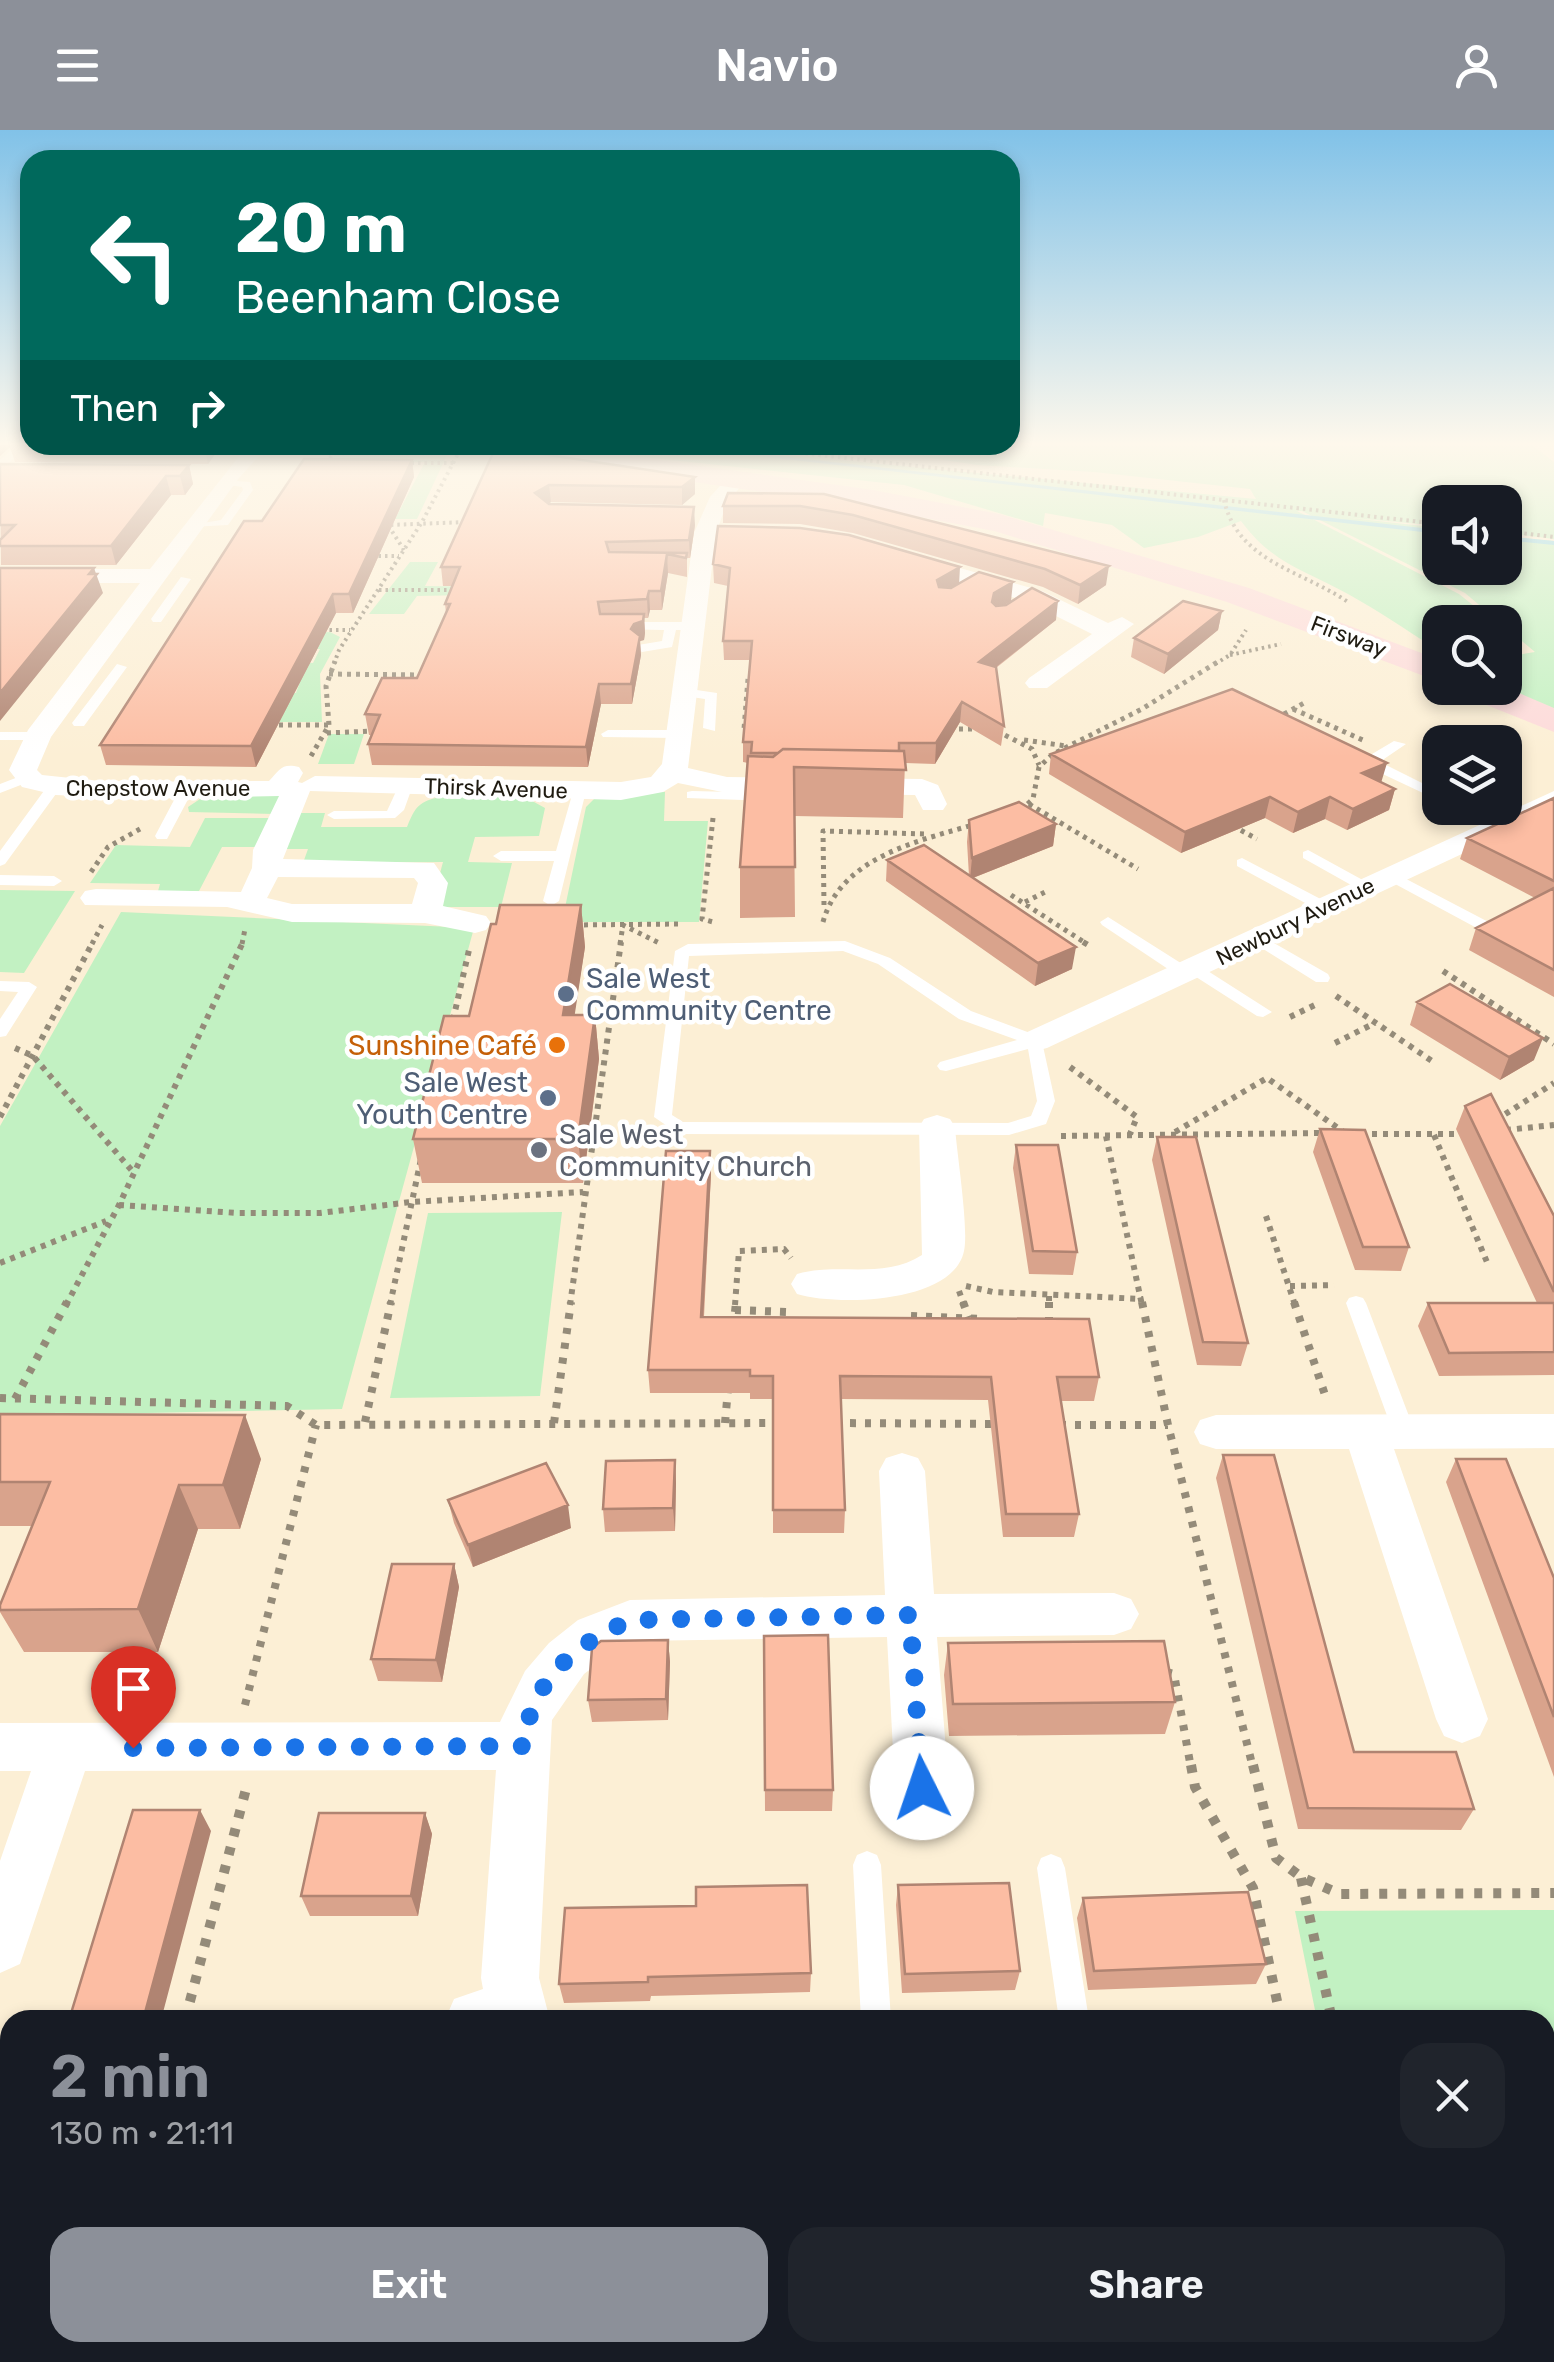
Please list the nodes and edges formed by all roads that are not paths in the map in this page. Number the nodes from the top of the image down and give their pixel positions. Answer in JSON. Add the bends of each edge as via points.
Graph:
{"nodes":[{"id":1,"x":183,"y":549,"type":"edge"},
{"id":2,"x":695,"y":549,"type":"edge"},
{"id":3,"x":1095,"y":549,"type":"edge"},
{"id":4,"x":889,"y":555,"type":"edge"},
{"id":5,"x":0,"y":576,"type":"edge"},
{"id":6,"x":165,"y":586,"type":"junction"},
{"id":7,"x":157,"y":619,"type":"dead end"},
{"id":8,"x":606,"y":626,"type":"edge"},
{"id":9,"x":681,"y":626,"type":"junction"},
{"id":10,"x":642,"y":648,"type":"edge"},
{"id":11,"x":120,"y":666,"type":"dead end"},
{"id":12,"x":1422,"y":667,"type":"edge"},
{"id":13,"x":81,"y":680,"type":"junction"},
{"id":14,"x":110,"y":680,"type":"junction"},
{"id":15,"x":1038,"y":684,"type":"dead end"},
{"id":16,"x":684,"y":685,"type":"junction"},
{"id":17,"x":1517,"y":705,"type":"edge"},
{"id":18,"x":1554,"y":721,"type":"edge"},
{"id":19,"x":80,"y":723,"type":"dead end"},
{"id":20,"x":710,"y":728,"type":"dead end"},
{"id":21,"x":608,"y":734,"type":"dead end"},
{"id":22,"x":678,"y":734,"type":"junction"},
{"id":23,"x":0,"y":736,"type":"edge"},
{"id":24,"x":38,"y":736,"type":"junction"},
{"id":25,"x":1393,"y":748,"type":"road end"},
{"id":26,"x":673,"y":773,"type":"junction"},
{"id":27,"x":26,"y":778,"type":"junction"},
{"id":28,"x":300,"y":782,"type":"junction"},
{"id":29,"x":780,"y":785,"type":"junction"},
{"id":30,"x":406,"y":786,"type":"junction"},
{"id":31,"x":1422,"y":786,"type":"edge"},
{"id":32,"x":54,"y":787,"type":"junction"},
{"id":33,"x":187,"y":788,"type":"junction"},
{"id":34,"x":0,"y":789,"type":"edge"},
{"id":35,"x":579,"y":791,"type":"junction"},
{"id":36,"x":692,"y":796,"type":"dead end"},
{"id":37,"x":1554,"y":800,"type":"edge"},
{"id":38,"x":933,"y":804,"type":"dead end"},
{"id":39,"x":334,"y":815,"type":"dead end"},
{"id":40,"x":1498,"y":826,"type":"joint"},
{"id":41,"x":162,"y":836,"type":"dead end"},
{"id":42,"x":1308,"y":855,"type":"road end"},
{"id":43,"x":501,"y":856,"type":"dead end"},
{"id":44,"x":562,"y":856,"type":"junction"},
{"id":45,"x":0,"y":861,"type":"edge"},
{"id":46,"x":1242,"y":863,"type":"dead end"},
{"id":47,"x":267,"y":868,"type":"junction"},
{"id":48,"x":386,"y":869,"type":"junction"},
{"id":49,"x":0,"y":880,"type":"edge"},
{"id":50,"x":54,"y":881,"type":"dead end"},
{"id":51,"x":1377,"y":881,"type":"junction"},
{"id":52,"x":107,"y":898,"type":"road end"},
{"id":53,"x":551,"y":901,"type":"edge"},
{"id":54,"x":251,"y":903,"type":"junction"},
{"id":55,"x":1326,"y":908,"type":"junction"},
{"id":56,"x":372,"y":914,"type":"junction"},
{"id":57,"x":425,"y":914,"type":"junction"},
{"id":58,"x":1108,"y":922,"type":"dead end"},
{"id":59,"x":476,"y":923,"type":"road end"},
{"id":60,"x":1492,"y":930,"type":"edge"},
{"id":61,"x":1258,"y":939,"type":"junction"},
{"id":62,"x":1190,"y":971,"type":"junction"},
{"id":63,"x":1322,"y":978,"type":"road end"},
{"id":64,"x":0,"y":986,"type":"edge"},
{"id":65,"x":1263,"y":1012,"type":"dead end"},
{"id":66,"x":0,"y":1032,"type":"edge"},
{"id":67,"x":1035,"y":1041,"type":"junction"},
{"id":68,"x":946,"y":1066,"type":"dead end"},
{"id":69,"x":937,"y":1127,"type":"junction"},
{"id":70,"x":810,"y":1284,"type":"road end"},
{"id":71,"x":1356,"y":1304,"type":"dead end"},
{"id":72,"x":1554,"y":1431,"type":"edge"},
{"id":73,"x":1216,"y":1432,"type":"dead end"},
{"id":74,"x":1369,"y":1432,"type":"junction"},
{"id":75,"x":902,"y":1471,"type":"dead end"},
{"id":76,"x":1114,"y":1614,"type":"dead end"},
{"id":77,"x":910,"y":1615,"type":"junction"},
{"id":78,"x":1462,"y":1719,"type":"dead end"},
{"id":79,"x":524,"y":1746,"type":"junction"},
{"id":80,"x":0,"y":1747,"type":"edge"},
{"id":81,"x":66,"y":1747,"type":"junction"},
{"id":82,"x":922,"y":1788,"type":"dead end"},
{"id":83,"x":866,"y":1865,"type":"dead end"},
{"id":84,"x":1051,"y":1868,"type":"dead end"},
{"id":85,"x":0,"y":1944,"type":"edge"},
{"id":86,"x":505,"y":2010,"type":"edge"},
{"id":87,"x":875,"y":2010,"type":"edge"},
{"id":88,"x":1072,"y":2010,"type":"edge"}],
"edges":[{"from":1,"to":6,"type":"street","name":"Chepstow Avenue"},
{"from":2,"to":9,"type":"street"},
{"from":3,"to":12,"type":"street","name":"Firsway","via":[[1295,630]]},
{"from":4,"to":15,"type":"street","via":[[1116,629]]},
{"from":5,"to":6,"type":"street"},
{"from":6,"to":7,"type":"lane"},
{"from":6,"to":13,"type":"street","name":"Chepstow Avenue"},
{"from":8,"to":9,"type":"lane"},
{"from":9,"to":10,"type":"lane","via":[[668,644]]},
{"from":9,"to":16,"type":"street"},
{"from":11,"to":14,"type":"lane"},
{"from":13,"to":14,"type":"lane"},
{"from":13,"to":24,"type":"street","name":"Chepstow Avenue"},
{"from":14,"to":19,"type":"lane"},
{"from":16,"to":20,"type":"lane","via":[[712,696]]},
{"from":16,"to":22,"type":"street"},
{"from":17,"to":18,"type":"street"},
{"from":21,"to":22,"type":"lane"},
{"from":22,"to":26,"type":"street"},
{"from":23,"to":24,"type":"lane"},
{"from":24,"to":27,"type":"street","name":"Chepstow Avenue","via":[[26,758]]},
{"from":25,"to":31,"type":"lane","via":[[1377,757],[1377,766]]},
{"from":26,"to":29,"type":"street","via":[[727,785]]},
{"from":26,"to":35,"type":"street","name":"Thirsk Avenue","via":[[640,789]]},
{"from":27,"to":32,"type":"street","name":"Chepstow Avenue"},
{"from":27,"to":34,"type":"lane"},
{"from":28,"to":30,"type":"street","name":"Thirsk Avenue"},
{"from":28,"to":33,"type":"street","name":"Chepstow Avenue","via":[[269,789]]},
{"from":28,"to":47,"type":"street","via":[[268,850]]},
{"from":29,"to":36,"type":"lane","via":[[772,796]]},
{"from":29,"to":38,"type":"street","via":[[922,787]]},
{"from":30,"to":35,"type":"street","name":"Thirsk Avenue"},
{"from":30,"to":39,"type":"lane","via":[[390,815]]},
{"from":32,"to":33,"type":"street","name":"Chepstow Avenue"},
{"from":32,"to":45,"type":"lane"},
{"from":33,"to":41,"type":"lane"},
{"from":35,"to":44,"type":"lane"},
{"from":37,"to":40,"type":"street","name":"Newbury Avenue"},
{"from":40,"to":51,"type":"street","name":"Newbury Avenue"},
{"from":42,"to":51,"type":"lane"},
{"from":43,"to":44,"type":"lane"},
{"from":44,"to":53,"type":"lane"},
{"from":46,"to":55,"type":"lane"},
{"from":47,"to":48,"type":"street"},
{"from":47,"to":54,"type":"street"},
{"from":48,"to":56,"type":"street"},
{"from":48,"to":57,"type":"street","via":[[429,874]]},
{"from":49,"to":50,"type":"lane"},
{"from":51,"to":55,"type":"street","name":"Newbury Avenue"},
{"from":51,"to":60,"type":"lane"},
{"from":52,"to":54,"type":"street"},
{"from":54,"to":56,"type":"street","via":[[292,913]]},
{"from":55,"to":61,"type":"street","name":"Newbury Avenue"},
{"from":56,"to":57,"type":"street"},
{"from":57,"to":59,"type":"street"},
{"from":58,"to":62,"type":"lane"},
{"from":61,"to":62,"type":"street","name":"Newbury Avenue"},
{"from":61,"to":63,"type":"lane"},
{"from":62,"to":65,"type":"lane"},
{"from":62,"to":67,"type":"street","name":"Newbury Avenue"},
{"from":64,"to":66,"type":"lane","via":[[28,987]]},
{"from":67,"to":68,"type":"lane"},
{"from":67,"to":69,"type":"lane","via":[[1044,1114],[1026,1126]]},
{"from":67,"to":69,"type":"lane","via":[[966,1015],[868,952],[823,946],[688,948],[681,954],[664,1117],[679,1128]]},
{"from":69,"to":70,"type":"street","via":[[940,1265],[911,1280]]},
{"from":71,"to":74,"type":"lane"},
{"from":72,"to":74,"type":"street"},
{"from":73,"to":74,"type":"street"},
{"from":74,"to":78,"type":"street"},
{"from":75,"to":77,"type":"street"},
{"from":76,"to":77,"type":"street"},
{"from":77,"to":79,"type":"street","via":[[632,1620],[596,1634],[568,1656],[533,1700]]},
{"from":77,"to":82,"type":"street"},
{"from":79,"to":81,"type":"street"},
{"from":79,"to":86,"type":"street"},
{"from":80,"to":81,"type":"street"},
{"from":81,"to":85,"type":"street"},
{"from":83,"to":87,"type":"lane"},
{"from":84,"to":88,"type":"lane"}]}
